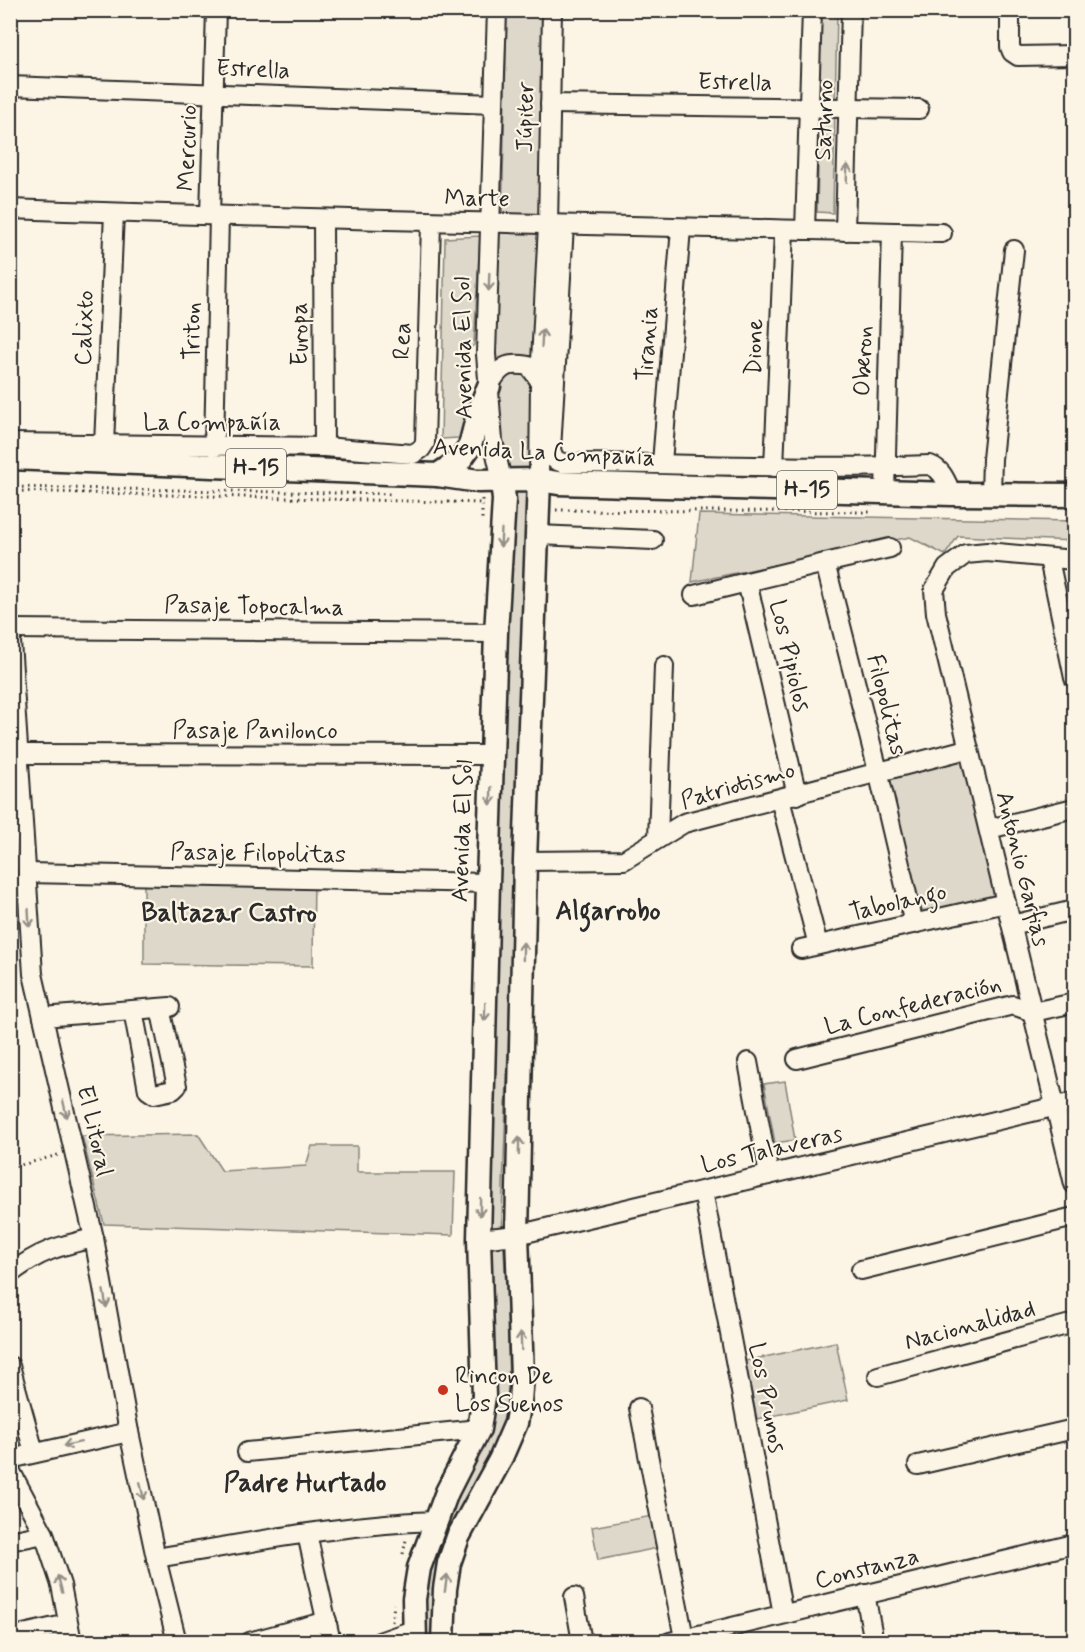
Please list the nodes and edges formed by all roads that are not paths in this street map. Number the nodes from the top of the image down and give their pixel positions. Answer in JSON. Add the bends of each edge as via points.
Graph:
{"nodes":[{"id":1,"x":216,"y":10,"type":"edge"},
{"id":2,"x":497,"y":10,"type":"edge"},
{"id":3,"x":552,"y":10,"type":"edge"},
{"id":4,"x":812,"y":10,"type":"edge"},
{"id":5,"x":851,"y":10,"type":"edge"},
{"id":6,"x":1010,"y":10,"type":"edge"},
{"id":7,"x":1074,"y":55,"type":"edge"},
{"id":8,"x":10,"y":86,"type":"edge"},
{"id":9,"x":213,"y":92,"type":"junction"},
{"id":10,"x":494,"y":104,"type":"junction"},
{"id":11,"x":550,"y":104,"type":"junction"},
{"id":12,"x":809,"y":108,"type":"junction"},
{"id":13,"x":849,"y":109,"type":"junction"},
{"id":14,"x":919,"y":110,"type":"dead end"},
{"id":15,"x":10,"y":209,"type":"edge"},
{"id":16,"x":114,"y":213,"type":"junction"},
{"id":17,"x":214,"y":215,"type":"junction"},
{"id":18,"x":324,"y":220,"type":"junction"},
{"id":19,"x":431,"y":222,"type":"junction"},
{"id":20,"x":491,"y":224,"type":"junction"},
{"id":21,"x":556,"y":225,"type":"junction"},
{"id":22,"x":681,"y":228,"type":"junction"},
{"id":23,"x":783,"y":230,"type":"junction"},
{"id":24,"x":805,"y":230,"type":"junction"},
{"id":25,"x":845,"y":231,"type":"junction"},
{"id":26,"x":892,"y":232,"type":"junction"},
{"id":27,"x":942,"y":233,"type":"dead end"},
{"id":28,"x":1014,"y":250,"type":"dead end"},
{"id":29,"x":540,"y":381,"type":"junction"},
{"id":30,"x":489,"y":387,"type":"junction"},
{"id":31,"x":10,"y":443,"type":"edge"},
{"id":32,"x":104,"y":446,"type":"junction"},
{"id":33,"x":214,"y":447,"type":"junction"},
{"id":34,"x":324,"y":447,"type":"junction"},
{"id":35,"x":413,"y":454,"type":"joint"},
{"id":36,"x":10,"y":458,"type":"edge"},
{"id":37,"x":662,"y":463,"type":"junction"},
{"id":38,"x":774,"y":467,"type":"junction"},
{"id":39,"x":884,"y":467,"type":"junction"},
{"id":40,"x":438,"y":475,"type":"junction"},
{"id":41,"x":502,"y":480,"type":"junction"},
{"id":42,"x":539,"y":480,"type":"junction"},
{"id":43,"x":885,"y":492,"type":"junction"},
{"id":44,"x":952,"y":494,"type":"junction"},
{"id":45,"x":991,"y":494,"type":"junction"},
{"id":46,"x":1074,"y":495,"type":"edge"},
{"id":47,"x":538,"y":535,"type":"junction"},
{"id":48,"x":653,"y":540,"type":"dead end"},
{"id":49,"x":890,"y":548,"type":"dead end"},
{"id":50,"x":1048,"y":559,"type":"junction"},
{"id":51,"x":1074,"y":560,"type":"edge"},
{"id":52,"x":825,"y":563,"type":"junction"},
{"id":53,"x":747,"y":582,"type":"junction"},
{"id":54,"x":694,"y":595,"type":"dead end"},
{"id":55,"x":11,"y":627,"type":"edge"},
{"id":56,"x":496,"y":633,"type":"junction"},
{"id":57,"x":664,"y":666,"type":"dead end"},
{"id":58,"x":1074,"y":678,"type":"edge"},
{"id":59,"x":968,"y":749,"type":"junction"},
{"id":60,"x":18,"y":754,"type":"junction"},
{"id":61,"x":492,"y":755,"type":"junction"},
{"id":62,"x":878,"y":771,"type":"junction"},
{"id":63,"x":789,"y":797,"type":"junction"},
{"id":64,"x":1074,"y":808,"type":"edge"},
{"id":65,"x":988,"y":830,"type":"junction"},
{"id":66,"x":658,"y":839,"type":"junction"},
{"id":67,"x":525,"y":861,"type":"junction"},
{"id":68,"x":27,"y":873,"type":"junction"},
{"id":69,"x":488,"y":883,"type":"junction"},
{"id":70,"x":1006,"y":903,"type":"junction"},
{"id":71,"x":1074,"y":910,"type":"edge"},
{"id":72,"x":914,"y":924,"type":"junction"},
{"id":73,"x":1012,"y":925,"type":"junction"},
{"id":74,"x":809,"y":947,"type":"joint"},
{"id":75,"x":1074,"y":1003,"type":"edge"},
{"id":76,"x":133,"y":1010,"type":"junction"},
{"id":77,"x":1033,"y":1012,"type":"junction"},
{"id":78,"x":43,"y":1017,"type":"junction"},
{"id":79,"x":797,"y":1059,"type":"dead end"},
{"id":80,"x":748,"y":1062,"type":"dead end"},
{"id":81,"x":1074,"y":1102,"type":"edge"},
{"id":82,"x":1056,"y":1106,"type":"junction"},
{"id":83,"x":769,"y":1175,"type":"junction"},
{"id":84,"x":1074,"y":1184,"type":"edge"},
{"id":85,"x":703,"y":1191,"type":"junction"},
{"id":86,"x":1074,"y":1216,"type":"edge"},
{"id":87,"x":517,"y":1235,"type":"junction"},
{"id":88,"x":94,"y":1238,"type":"junction"},
{"id":89,"x":479,"y":1239,"type":"junction"},
{"id":90,"x":861,"y":1270,"type":"dead end"},
{"id":91,"x":10,"y":1274,"type":"edge"},
{"id":92,"x":1074,"y":1323,"type":"edge"},
{"id":93,"x":10,"y":1366,"type":"edge"},
{"id":94,"x":878,"y":1376,"type":"dead end"},
{"id":95,"x":639,"y":1408,"type":"dead end"},
{"id":96,"x":479,"y":1429,"type":"junction"},
{"id":97,"x":1074,"y":1429,"type":"edge"},
{"id":98,"x":129,"y":1432,"type":"junction"},
{"id":99,"x":34,"y":1452,"type":"junction"},
{"id":100,"x":247,"y":1452,"type":"dead end"},
{"id":101,"x":10,"y":1459,"type":"edge"},
{"id":102,"x":918,"y":1465,"type":"dead end"},
{"id":103,"x":10,"y":1470,"type":"edge"},
{"id":104,"x":435,"y":1521,"type":"junction"},
{"id":105,"x":44,"y":1534,"type":"junction"},
{"id":106,"x":307,"y":1534,"type":"junction"},
{"id":107,"x":10,"y":1541,"type":"edge"},
{"id":108,"x":1074,"y":1544,"type":"edge"},
{"id":109,"x":156,"y":1558,"type":"junction"},
{"id":110,"x":865,"y":1594,"type":"junction"},
{"id":111,"x":574,"y":1597,"type":"dead end"},
{"id":112,"x":783,"y":1614,"type":"junction"},
{"id":113,"x":327,"y":1621,"type":"junction"},
{"id":114,"x":746,"y":1632,"type":"edge"},
{"id":115,"x":70,"y":1633,"type":"edge"},
{"id":116,"x":414,"y":1636,"type":"edge"},
{"id":117,"x":10,"y":1637,"type":"edge"},
{"id":118,"x":677,"y":1640,"type":"edge"},
{"id":119,"x":177,"y":1641,"type":"edge"},
{"id":120,"x":249,"y":1641,"type":"edge"},
{"id":121,"x":332,"y":1641,"type":"edge"},
{"id":122,"x":379,"y":1641,"type":"edge"},
{"id":123,"x":443,"y":1641,"type":"edge"},
{"id":124,"x":582,"y":1641,"type":"edge"},
{"id":125,"x":874,"y":1641,"type":"edge"}],
"edges":[{"from":1,"to":9,"type":"street","name":"Mercurio"},
{"from":2,"to":10,"type":"street","name":"Avenida El Sol"},
{"from":3,"to":11,"type":"street","name":"Júpiter"},
{"from":4,"to":12,"type":"street","name":"Saturno"},
{"from":5,"to":13,"type":"street","name":"Saturno"},
{"from":6,"to":7,"type":"street","via":[[1012,52],[1018,56]]},
{"from":8,"to":9,"type":"street","name":"Estrella"},
{"from":9,"to":10,"type":"street","name":"Estrella"},
{"from":9,"to":17,"type":"street","name":"Mercurio"},
{"from":10,"to":20,"type":"street","name":"Avenida El Sol"},
{"from":11,"to":12,"type":"street","name":"Estrella"},
{"from":11,"to":21,"type":"street","name":"Júpiter"},
{"from":12,"to":13,"type":"street","name":"Estrella"},
{"from":12,"to":24,"type":"street","name":"Saturno"},
{"from":13,"to":14,"type":"street","name":"Estrella"},
{"from":25,"to":13,"type":"street","name":"Saturno","one_way":true},
{"from":15,"to":16,"type":"street","name":"Marte"},
{"from":16,"to":17,"type":"street","name":"Marte"},
{"from":16,"to":32,"type":"street","name":"Calixto"},
{"from":17,"to":18,"type":"street","name":"Marte"},
{"from":17,"to":33,"type":"street","name":"Triton"},
{"from":18,"to":19,"type":"street","name":"Marte"},
{"from":18,"to":34,"type":"street","name":"Europa"},
{"from":19,"to":20,"type":"street","name":"Marte"},
{"from":19,"to":35,"type":"street","name":"Rea","via":[[425,443]]},
{"from":20,"to":21,"type":"street","name":"Marte"},
{"from":20,"to":30,"type":"street","name":"Avenida El Sol","one_way":true,"via":[[486,354]]},
{"from":21,"to":22,"type":"street","name":"Marte"},
{"from":29,"to":21,"type":"street","one_way":true},
{"from":21,"to":37,"type":"street","via":[[550,450],[555,460],[563,463]]},
{"from":22,"to":23,"type":"street","name":"Marte"},
{"from":22,"to":37,"type":"street","name":"Tirania"},
{"from":23,"to":24,"type":"street","name":"Marte"},
{"from":23,"to":38,"type":"street","name":"Dione"},
{"from":24,"to":25,"type":"street","name":"Marte"},
{"from":25,"to":26,"type":"street","name":"Marte"},
{"from":26,"to":27,"type":"street","name":"Marte"},
{"from":26,"to":39,"type":"street","name":"Oberon"},
{"from":28,"to":45,"type":"street"},
{"from":29,"to":30,"type":"street","via":[[530,366],[509,364]]},
{"from":29,"to":42,"type":"street"},
{"from":30,"to":40,"type":"main road","via":[[470,446],[460,460]]},
{"from":30,"to":41,"type":"street","name":"Avenida El Sol"},
{"from":31,"to":32,"type":"street","name":"La Compañía"},
{"from":32,"to":33,"type":"street","name":"La Compañía"},
{"from":33,"to":34,"type":"street","name":"La Compañía"},
{"from":34,"to":35,"type":"street","name":"La Compañía"},
{"from":36,"to":40,"type":"main road","name":"Avenida La Compañía","number":"H-15"},
{"from":37,"to":38,"type":"street"},
{"from":38,"to":39,"type":"street"},
{"from":39,"to":43,"type":"street","name":"Oberon"},
{"from":39,"to":44,"type":"street","via":[[930,465],[941,473]]},
{"from":40,"to":41,"type":"main road","name":"Avenida La Compañía","number":"H-15"},
{"from":41,"to":42,"type":"main road","name":"Avenida La Compañía","number":"H-15"},
{"from":41,"to":56,"type":"main road","name":"Avenida El Sol","one_way":true},
{"from":42,"to":43,"type":"main road","name":"Avenida La Compañía","number":"H-15"},
{"from":42,"to":47,"type":"main road"},
{"from":43,"to":44,"type":"main road","name":"Avenida La Compañía","number":"H-15"},
{"from":44,"to":45,"type":"main road","name":"Avenida La Compañía","number":"H-15"},
{"from":45,"to":46,"type":"main road","name":"Avenida La Compañía","number":"H-15"},
{"from":47,"to":48,"type":"street"},
{"from":47,"to":67,"type":"main road"},
{"from":49,"to":52,"type":"street"},
{"from":50,"to":51,"type":"street"},
{"from":50,"to":58,"type":"street"},
{"from":50,"to":59,"type":"street","name":"Antonio Garfias","via":[[987,552],[966,554],[947,568],[934,590]]},
{"from":52,"to":53,"type":"street"},
{"from":52,"to":62,"type":"street","name":"Filopolitas"},
{"from":53,"to":54,"type":"street","name":"Los Pipiolos"},
{"from":53,"to":63,"type":"street","name":"Los Pipiolos"},
{"from":55,"to":56,"type":"street","name":"Pasaje Topocalma"},
{"from":55,"to":60,"type":"street","name":"El Litoral"},
{"from":56,"to":61,"type":"main road","name":"Avenida El Sol"},
{"from":57,"to":66,"type":"street"},
{"from":59,"to":62,"type":"street","name":"Patriotismo"},
{"from":59,"to":65,"type":"street","name":"Antonio Garfias"},
{"from":60,"to":61,"type":"street","name":"Pasaje Panilonco"},
{"from":60,"to":68,"type":"street","name":"El Litoral"},
{"from":61,"to":69,"type":"main road","name":"Avenida El Sol","one_way":true},
{"from":62,"to":63,"type":"street","name":"Patriotismo"},
{"from":62,"to":72,"type":"street","name":"Filopolitas"},
{"from":63,"to":66,"type":"street","name":"Patriotismo","via":[[684,823]]},
{"from":63,"to":74,"type":"street","name":"Los Pipiolos"},
{"from":64,"to":65,"type":"street"},
{"from":65,"to":70,"type":"street","name":"Antonio Garfias"},
{"from":66,"to":67,"type":"street","name":"Patriotismo","via":[[624,860]]},
{"from":87,"to":67,"type":"main road","one_way":true},
{"from":68,"to":69,"type":"street","name":"Pasaje Filopolitas"},
{"from":68,"to":78,"type":"street","name":"El Litoral","one_way":true,"via":[[33,974]]},
{"from":69,"to":89,"type":"main road","name":"Avenida El Sol","one_way":true},
{"from":70,"to":72,"type":"street","name":"Tabolango"},
{"from":70,"to":73,"type":"street","name":"Antonio Garfias"},
{"from":71,"to":73,"type":"street"},
{"from":72,"to":74,"type":"street","name":"Tabolango"},
{"from":73,"to":77,"type":"street","name":"Antonio Garfias"},
{"from":75,"to":77,"type":"street","name":"La Confederación"},
{"from":76,"to":76,"type":"street","via":[[165,1008],[177,1086],[173,1090],[154,1094],[148,1090]]},
{"from":76,"to":78,"type":"street"},
{"from":77,"to":79,"type":"street","name":"La Confederación","via":[[1013,1005]]},
{"from":77,"to":82,"type":"street","name":"Antonio Garfias"},
{"from":78,"to":88,"type":"street","name":"El Litoral","one_way":true},
{"from":80,"to":83,"type":"street"},
{"from":81,"to":82,"type":"street","name":"Los Talaveras"},
{"from":82,"to":83,"type":"street","name":"Los Talaveras"},
{"from":82,"to":84,"type":"street","name":"Antonio Garfias"},
{"from":83,"to":85,"type":"street","name":"Los Talaveras"},
{"from":85,"to":87,"type":"street","name":"Los Talaveras"},
{"from":85,"to":112,"type":"street","name":"Los Prunos"},
{"from":86,"to":90,"type":"street"},
{"from":87,"to":89,"type":"street","name":"Los Talaveras"},
{"from":123,"to":87,"type":"main road","one_way":true,"via":[[449,1563],[458,1537],[516,1423],[522,1376]]},
{"from":88,"to":91,"type":"street","via":[[55,1247]]},
{"from":88,"to":98,"type":"street","name":"El Litoral","one_way":true},
{"from":89,"to":96,"type":"main road","name":"Avenida El Sol","via":[[484,1396]]},
{"from":92,"to":94,"type":"street","name":"Nacionalidad"},
{"from":93,"to":99,"type":"street"},
{"from":95,"to":118,"type":"street"},
{"from":96,"to":100,"type":"street"},
{"from":96,"to":104,"type":"main road","name":"Avenida El Sol"},
{"from":97,"to":102,"type":"street"},
{"from":98,"to":99,"type":"street","one_way":true},
{"from":98,"to":109,"type":"street","name":"El Litoral","one_way":true},
{"from":99,"to":101,"type":"street"},
{"from":103,"to":105,"type":"street"},
{"from":104,"to":106,"type":"street"},
{"from":104,"to":116,"type":"main road","name":"Avenida El Sol","via":[[419,1568]]},
{"from":105,"to":107,"type":"street"},
{"from":115,"to":105,"type":"street","one_way":true,"via":[[61,1585]]},
{"from":106,"to":109,"type":"street"},
{"from":106,"to":113,"type":"street"},
{"from":108,"to":110,"type":"street","name":"Constanza"},
{"from":109,"to":119,"type":"street","name":"El Litoral"},
{"from":110,"to":112,"type":"street","name":"Constanza"},
{"from":110,"to":125,"type":"street"},
{"from":111,"to":124,"type":"street"},
{"from":112,"to":114,"type":"street","name":"Constanza"},
{"from":113,"to":120,"type":"street"},
{"from":113,"to":121,"type":"street"},
{"from":114,"to":118,"type":"street","name":"Constanza"},
{"from":115,"to":117,"type":"street"},
{"from":116,"to":122,"type":"street"}]}
